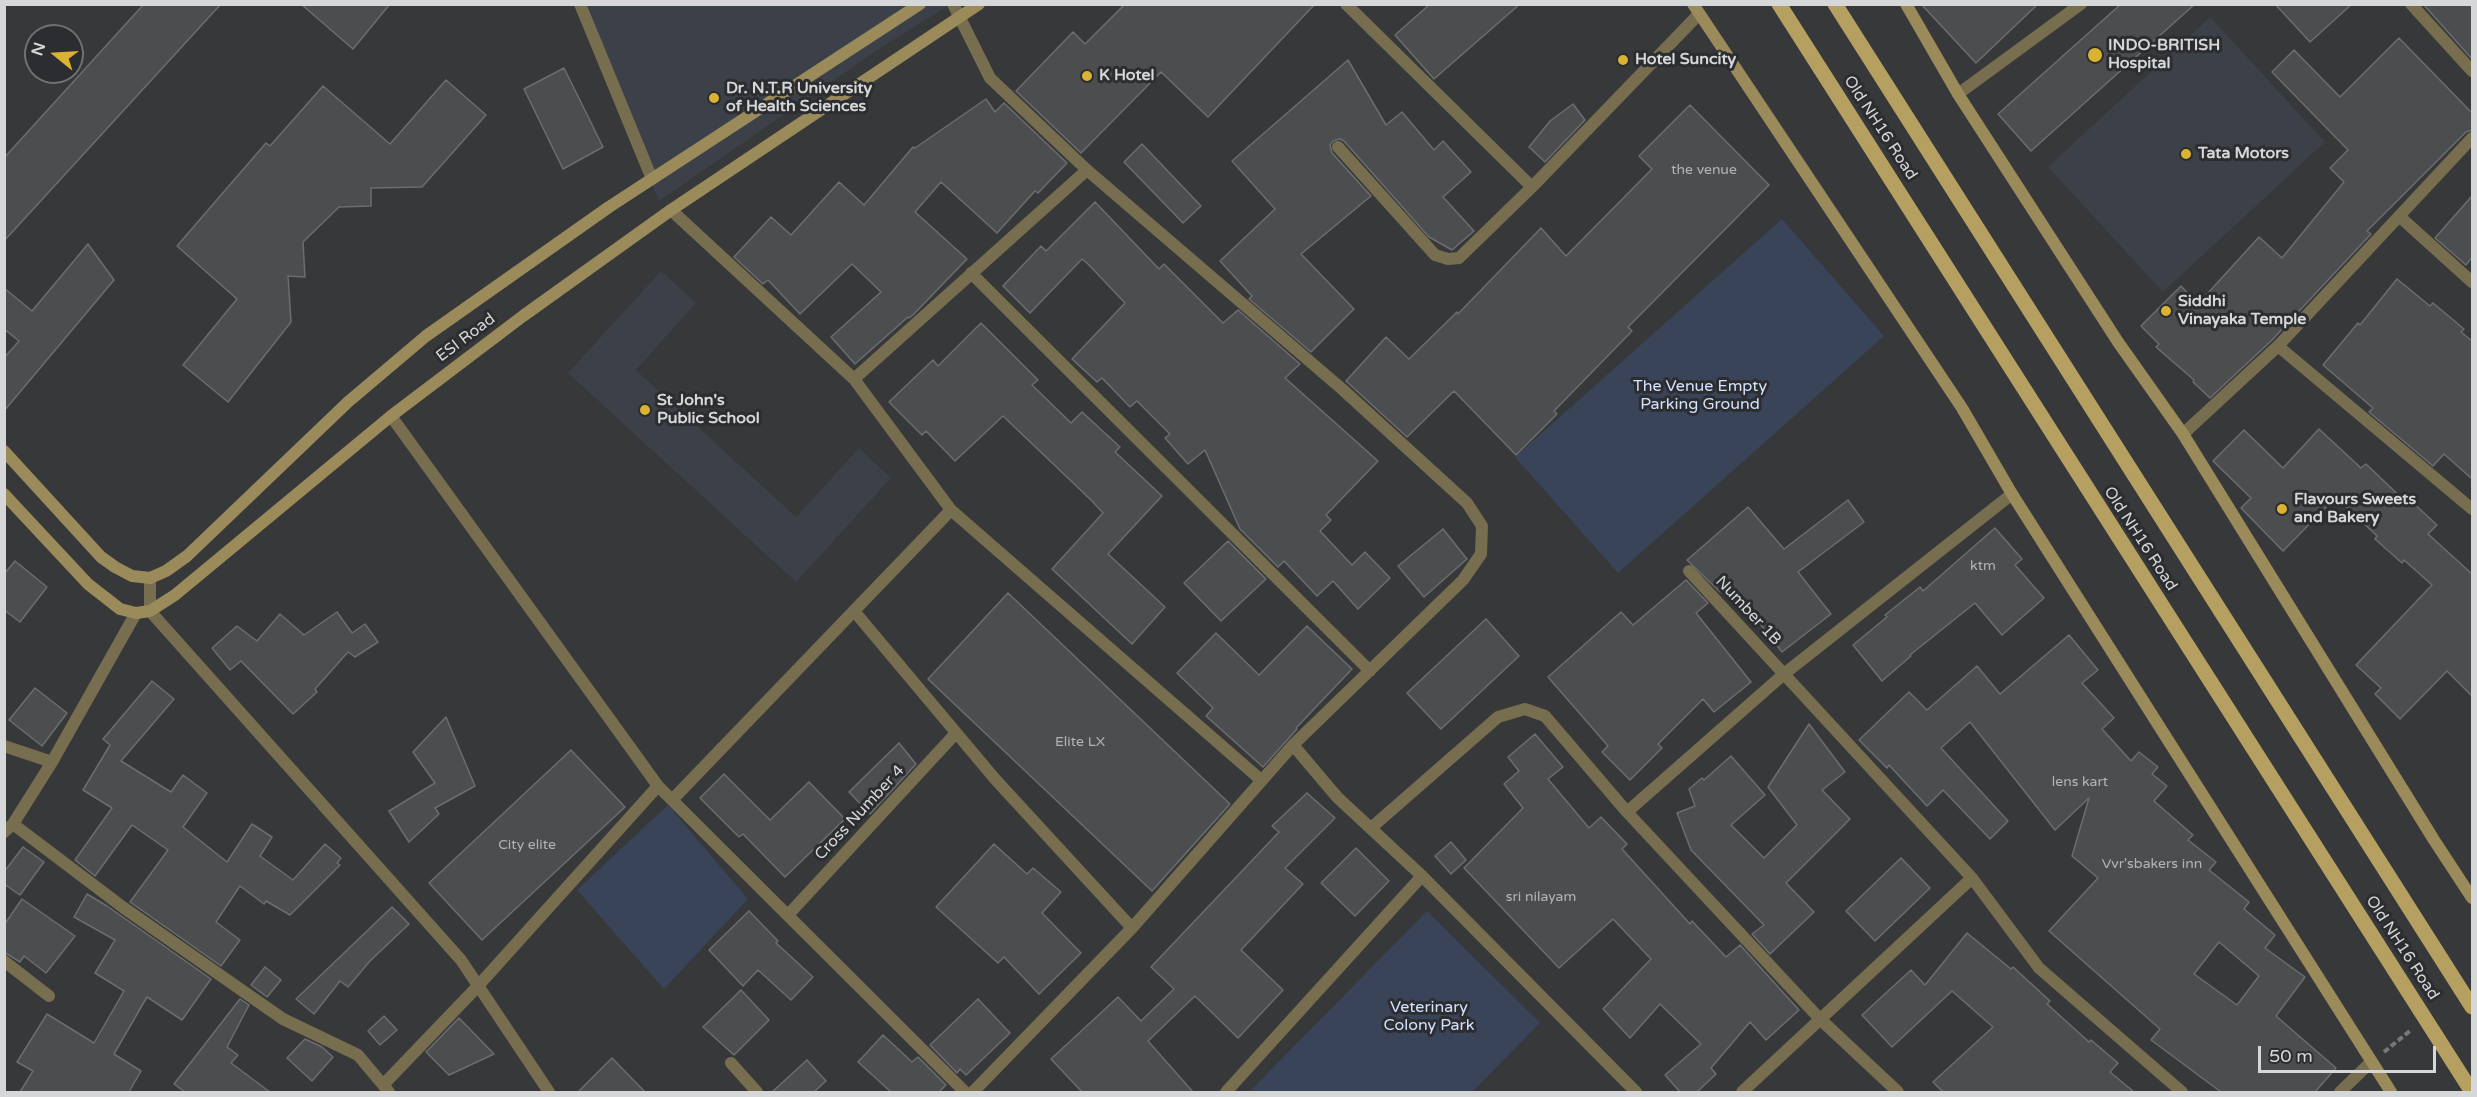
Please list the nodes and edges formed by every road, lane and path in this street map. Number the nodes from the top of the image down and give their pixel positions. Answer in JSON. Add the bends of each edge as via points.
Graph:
{"nodes":[{"id":1,"x":580,"y":4,"type":"edge"},
{"id":2,"x":920,"y":4,"type":"edge"},
{"id":3,"x":953,"y":4,"type":"edge"},
{"id":4,"x":979,"y":4,"type":"edge"},
{"id":5,"x":1346,"y":4,"type":"edge"},
{"id":6,"x":1779,"y":4,"type":"edge"},
{"id":7,"x":1835,"y":4,"type":"edge"},
{"id":8,"x":1906,"y":4,"type":"edge"},
{"id":9,"x":2081,"y":4,"type":"edge"},
{"id":10,"x":2411,"y":4,"type":"edge"},
{"id":11,"x":1696,"y":9,"type":"edge"},
{"id":12,"x":960,"y":17,"type":"junction"},
{"id":13,"x":2472,"y":71,"type":"edge"},
{"id":14,"x":1958,"y":94,"type":"junction"},
{"id":15,"x":2472,"y":138,"type":"edge"},
{"id":16,"x":1338,"y":147,"type":"dead end"},
{"id":17,"x":1087,"y":170,"type":"junction"},
{"id":18,"x":652,"y":179,"type":"junction"},
{"id":19,"x":1532,"y":187,"type":"junction"},
{"id":20,"x":670,"y":210,"type":"junction"},
{"id":21,"x":2399,"y":216,"type":"junction"},
{"id":22,"x":971,"y":273,"type":"junction"},
{"id":23,"x":2472,"y":282,"type":"edge"},
{"id":24,"x":2278,"y":346,"type":"junction"},
{"id":25,"x":854,"y":379,"type":"junction"},
{"id":26,"x":391,"y":416,"type":"junction"},
{"id":27,"x":2183,"y":434,"type":"junction"},
{"id":28,"x":4,"y":451,"type":"edge"},
{"id":29,"x":4,"y":494,"type":"edge"},
{"id":30,"x":2012,"y":494,"type":"junction"},
{"id":31,"x":2472,"y":509,"type":"edge"},
{"id":32,"x":951,"y":510,"type":"junction"},
{"id":33,"x":1689,"y":571,"type":"dead end"},
{"id":34,"x":150,"y":578,"type":"junction"},
{"id":35,"x":150,"y":611,"type":"junction"},
{"id":36,"x":854,"y":611,"type":"junction"},
{"id":37,"x":136,"y":614,"type":"junction"},
{"id":38,"x":1370,"y":671,"type":"junction"},
{"id":39,"x":1784,"y":674,"type":"junction"},
{"id":40,"x":956,"y":733,"type":"junction"},
{"id":41,"x":1293,"y":745,"type":"junction"},
{"id":42,"x":4,"y":746,"type":"edge"},
{"id":43,"x":52,"y":762,"type":"junction"},
{"id":44,"x":1261,"y":780,"type":"junction"},
{"id":45,"x":658,"y":786,"type":"junction"},
{"id":46,"x":672,"y":800,"type":"junction"},
{"id":47,"x":1627,"y":812,"type":"junction"},
{"id":48,"x":9,"y":828,"type":"edge"},
{"id":49,"x":1371,"y":828,"type":"junction"},
{"id":50,"x":1422,"y":876,"type":"junction"},
{"id":51,"x":1972,"y":878,"type":"junction"},
{"id":52,"x":2472,"y":898,"type":"edge"},
{"id":53,"x":788,"y":915,"type":"junction"},
{"id":54,"x":1132,"y":928,"type":"junction"},
{"id":55,"x":4,"y":961,"type":"edge"},
{"id":56,"x":478,"y":986,"type":"junction"},
{"id":57,"x":49,"y":996,"type":"dead end"},
{"id":58,"x":2472,"y":1007,"type":"edge"},
{"id":59,"x":1820,"y":1018,"type":"junction"},
{"id":60,"x":2426,"y":1019,"type":"junction"},
{"id":61,"x":2372,"y":1062,"type":"junction"},
{"id":62,"x":731,"y":1063,"type":"dead end"},
{"id":63,"x":386,"y":1089,"type":"edge"},
{"id":64,"x":549,"y":1092,"type":"edge"},
{"id":65,"x":758,"y":1092,"type":"edge"},
{"id":66,"x":965,"y":1092,"type":"edge"},
{"id":67,"x":973,"y":1092,"type":"edge"},
{"id":68,"x":1226,"y":1092,"type":"edge"},
{"id":69,"x":1635,"y":1092,"type":"edge"},
{"id":70,"x":1742,"y":1092,"type":"edge"},
{"id":71,"x":1898,"y":1092,"type":"edge"},
{"id":72,"x":2182,"y":1092,"type":"edge"},
{"id":73,"x":2340,"y":1092,"type":"edge"},
{"id":74,"x":2391,"y":1092,"type":"edge"},
{"id":75,"x":2472,"y":1092,"type":"edge"}],
"edges":[{"from":1,"to":18,"type":"street"},
{"from":2,"to":18,"type":"street","name":"ESI Road"},
{"from":3,"to":12,"type":"street"},
{"from":4,"to":12,"type":"street","name":"ESI Road"},
{"from":5,"to":19,"type":"street"},
{"from":6,"to":60,"type":"main road","name":"Old NH16 Road"},
{"from":7,"to":58,"type":"main road","name":"Old NH16 Road"},
{"from":8,"to":14,"type":"street"},
{"from":9,"to":14,"type":"street"},
{"from":10,"to":13,"type":"street"},
{"from":11,"to":19,"type":"street"},
{"from":11,"to":30,"type":"street","via":[[1962,408]]},
{"from":12,"to":17,"type":"street","via":[[990,78]]},
{"from":12,"to":20,"type":"street","name":"ESI Road"},
{"from":14,"to":27,"type":"street","via":[[2118,342]]},
{"from":15,"to":21,"type":"street"},
{"from":16,"to":19,"type":"street","via":[[1420,240],[1435,255],[1448,260],[1459,258]]},
{"from":17,"to":22,"type":"street"},
{"from":17,"to":38,"type":"street","via":[[1342,388],[1467,503],[1482,526],[1481,554],[1463,580]]},
{"from":18,"to":34,"type":"street","name":"ESI Road","via":[[426,336],[348,402],[187,556]]},
{"from":20,"to":25,"type":"street"},
{"from":20,"to":26,"type":"street","name":"ESI Road"},
{"from":21,"to":23,"type":"street"},
{"from":21,"to":24,"type":"street"},
{"from":22,"to":25,"type":"street"},
{"from":22,"to":38,"type":"street"},
{"from":24,"to":27,"type":"street"},
{"from":24,"to":31,"type":"street"},
{"from":25,"to":32,"type":"street"},
{"from":26,"to":35,"type":"street","name":"ESI Road","via":[[175,595]]},
{"from":26,"to":45,"type":"street"},
{"from":27,"to":52,"type":"street"},
{"from":28,"to":34,"type":"street","via":[[101,557],[132,576]]},
{"from":29,"to":37,"type":"street","via":[[88,584],[120,609]]},
{"from":30,"to":39,"type":"street"},
{"from":30,"to":61,"type":"street"},
{"from":32,"to":36,"type":"street"},
{"from":32,"to":44,"type":"street"},
{"from":33,"to":39,"type":"street","name":"Number 1B"},
{"from":34,"to":35,"type":"street"},
{"from":35,"to":37,"type":"street","name":"ESI Road"},
{"from":35,"to":56,"type":"street","via":[[461,960]]},
{"from":36,"to":40,"type":"street"},
{"from":36,"to":46,"type":"street"},
{"from":37,"to":43,"type":"street"},
{"from":38,"to":41,"type":"street"},
{"from":39,"to":47,"type":"street"},
{"from":39,"to":51,"type":"street","name":"Number 1B"},
{"from":40,"to":53,"type":"street","name":"Cross Number 4"},
{"from":40,"to":54,"type":"street"},
{"from":41,"to":44,"type":"street"},
{"from":41,"to":49,"type":"street","via":[[1337,797]]},
{"from":42,"to":43,"type":"street"},
{"from":43,"to":48,"type":"street"},
{"from":44,"to":54,"type":"street"},
{"from":45,"to":46,"type":"street"},
{"from":45,"to":56,"type":"street"},
{"from":46,"to":53,"type":"street"},
{"from":47,"to":49,"type":"street","via":[[1545,716],[1525,709],[1498,717]]},
{"from":47,"to":59,"type":"street"},
{"from":48,"to":63,"type":"street","via":[[283,1019],[358,1055]]},
{"from":49,"to":50,"type":"street"},
{"from":50,"to":68,"type":"street"},
{"from":50,"to":69,"type":"street"},
{"from":51,"to":59,"type":"street"},
{"from":51,"to":72,"type":"street","name":"Number 1B","via":[[2039,968]]},
{"from":53,"to":66,"type":"street"},
{"from":54,"to":67,"type":"street"},
{"from":55,"to":57,"type":"street"},
{"from":56,"to":63,"type":"street"},
{"from":56,"to":64,"type":"street"},
{"from":59,"to":70,"type":"street"},
{"from":59,"to":71,"type":"street"},
{"from":60,"to":61,"type":"path"},
{"from":60,"to":75,"type":"main road","name":"Old NH16 Road"},
{"from":61,"to":73,"type":"street"},
{"from":61,"to":74,"type":"street"},
{"from":62,"to":65,"type":"street"}]}
